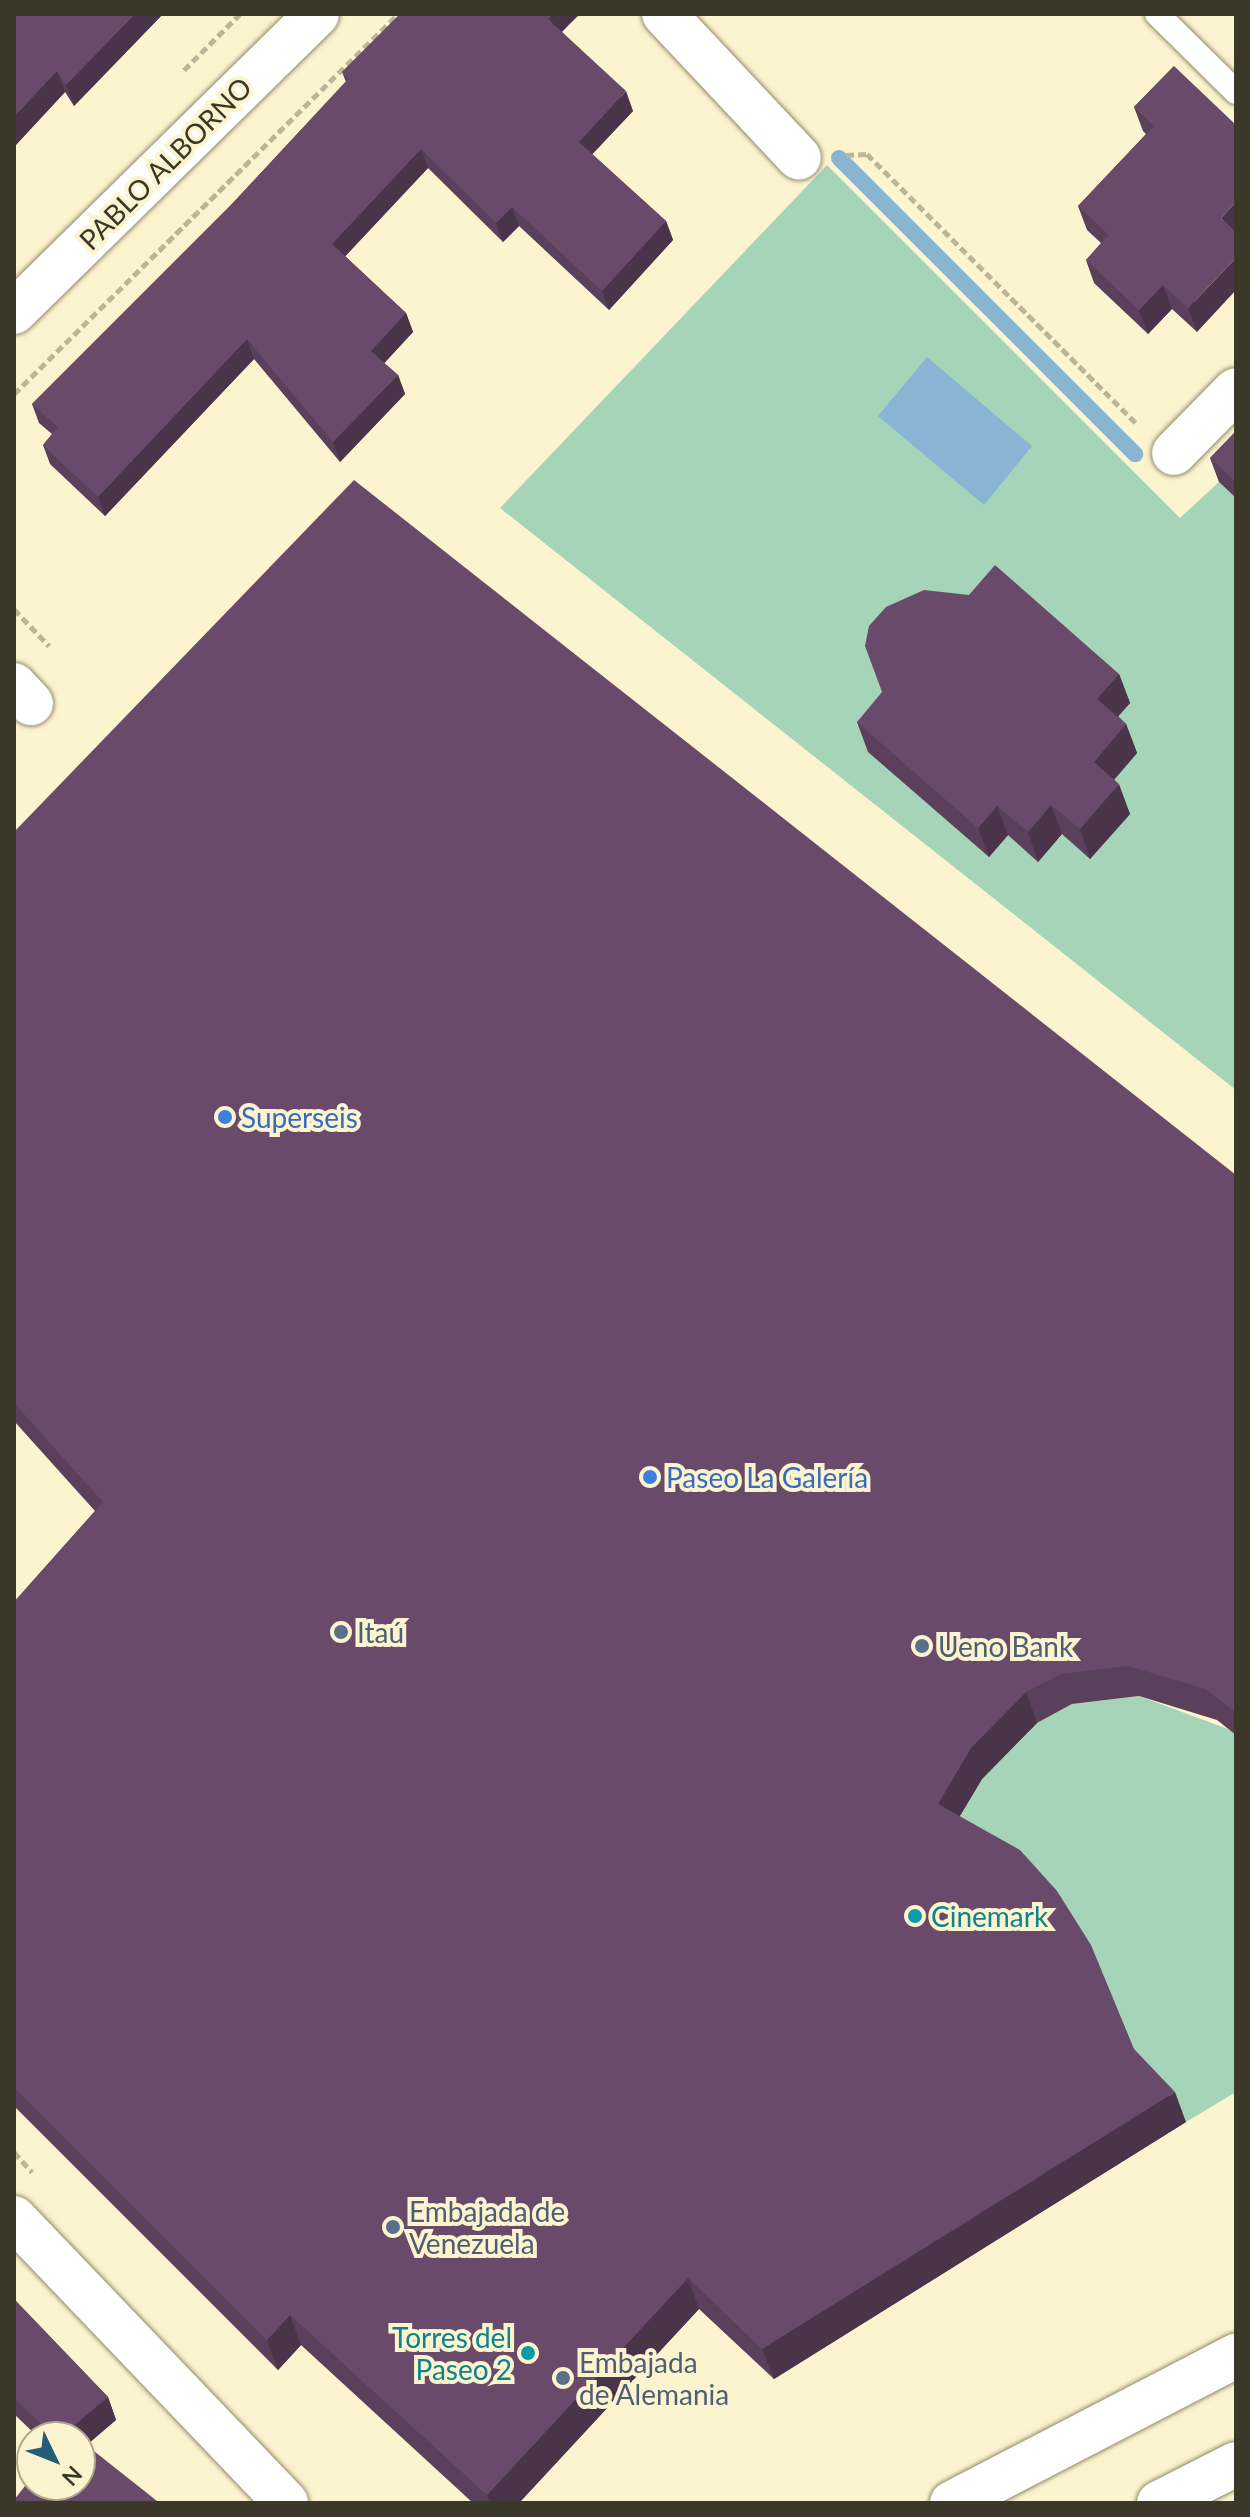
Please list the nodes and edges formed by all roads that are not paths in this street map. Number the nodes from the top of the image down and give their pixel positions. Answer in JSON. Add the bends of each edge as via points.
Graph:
{"nodes":[{"id":1,"x":317,"y":14,"type":"edge"},
{"id":2,"x":664,"y":14,"type":"edge"},
{"id":3,"x":1157,"y":14,"type":"edge"},
{"id":4,"x":1236,"y":92,"type":"edge"},
{"id":5,"x":799,"y":158,"type":"road end"},
{"id":6,"x":14,"y":312,"type":"edge"},
{"id":7,"x":1236,"y":390,"type":"edge"},
{"id":8,"x":1174,"y":453,"type":"road end"},
{"id":9,"x":14,"y":2218,"type":"edge"},
{"id":10,"x":1236,"y":2356,"type":"edge"},
{"id":11,"x":1236,"y":2464,"type":"edge"},
{"id":12,"x":286,"y":2503,"type":"edge"},
{"id":13,"x":952,"y":2503,"type":"edge"},
{"id":14,"x":1159,"y":2503,"type":"edge"}],
"edges":[{"from":1,"to":6,"type":"street","name":"PABLO ALBORNO"},
{"from":2,"to":5,"type":"street"},
{"from":3,"to":4,"type":"lane"},
{"from":7,"to":8,"type":"street"},
{"from":9,"to":12,"type":"street"},
{"from":10,"to":13,"type":"street"},
{"from":11,"to":14,"type":"street"}]}
